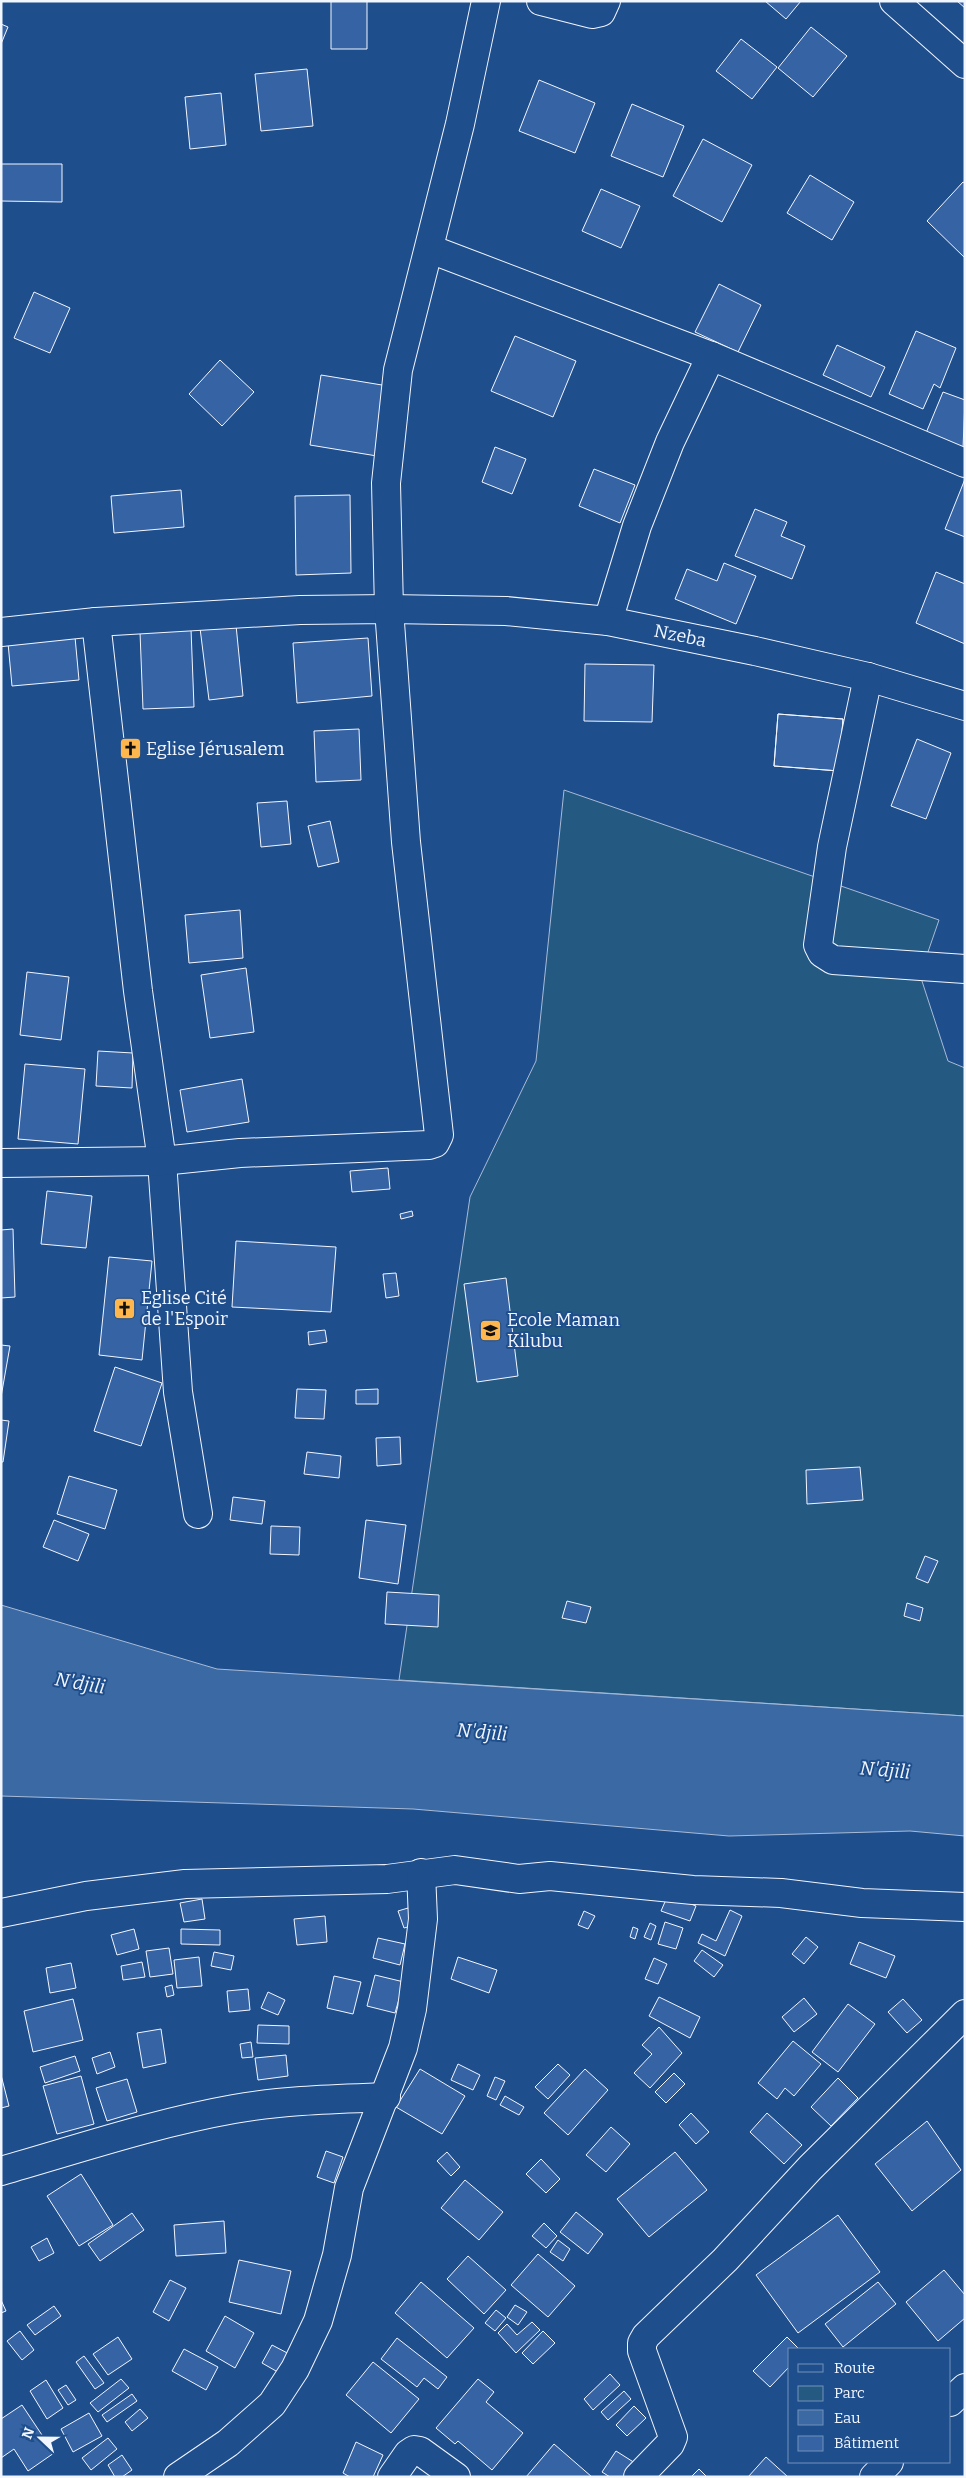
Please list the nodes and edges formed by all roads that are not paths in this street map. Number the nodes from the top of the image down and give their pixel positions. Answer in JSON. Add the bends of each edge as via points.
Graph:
{"nodes":[{"id":1,"x":486,"y":1,"type":"edge"},
{"id":2,"x":541,"y":1,"type":"edge"},
{"id":3,"x":606,"y":1,"type":"edge"},
{"id":4,"x":894,"y":1,"type":"edge"},
{"id":5,"x":963,"y":59,"type":"edge"},
{"id":6,"x":430,"y":248,"type":"junction"},
{"id":7,"x":711,"y":356,"type":"junction"},
{"id":8,"x":965,"y":463,"type":"edge"},
{"id":9,"x":389,"y":608,"type":"junction"},
{"id":10,"x":608,"y":621,"type":"junction"},
{"id":11,"x":96,"y":622,"type":"junction"},
{"id":12,"x":1,"y":632,"type":"edge"},
{"id":13,"x":868,"y":677,"type":"junction"},
{"id":14,"x":965,"y":706,"type":"edge"},
{"id":15,"x":965,"y":970,"type":"edge"},
{"id":16,"x":162,"y":1161,"type":"junction"},
{"id":17,"x":1,"y":1163,"type":"edge"},
{"id":18,"x":198,"y":1514,"type":"dead end"},
{"id":19,"x":421,"y":1873,"type":"junction"},
{"id":20,"x":965,"y":1907,"type":"edge"},
{"id":21,"x":1,"y":1912,"type":"edge"},
{"id":22,"x":965,"y":2014,"type":"edge"},
{"id":23,"x":386,"y":2097,"type":"junction"},
{"id":24,"x":1,"y":2171,"type":"edge"},
{"id":25,"x":965,"y":2388,"type":"edge"},
{"id":26,"x":951,"y":2401,"type":"edge"},
{"id":27,"x":888,"y":2463,"type":"edge"},
{"id":28,"x":178,"y":2477,"type":"edge"},
{"id":29,"x":392,"y":2477,"type":"edge"},
{"id":30,"x":456,"y":2477,"type":"edge"},
{"id":31,"x":638,"y":2477,"type":"edge"},
{"id":32,"x":874,"y":2477,"type":"edge"}],
"edges":[{"from":1,"to":6,"type":"street"},
{"from":2,"to":3,"type":"street","via":[[592,14],[601,12]]},
{"from":4,"to":5,"type":"street"},
{"from":6,"to":7,"type":"street"},
{"from":6,"to":9,"type":"street","via":[[398,370],[386,483]]},
{"from":7,"to":8,"type":"street"},
{"from":7,"to":10,"type":"street","via":[[670,442],[637,526]]},
{"from":9,"to":10,"type":"street","name":"Nzeba","via":[[506,611]]},
{"from":9,"to":11,"type":"street","name":"Nzeba"},
{"from":9,"to":16,"type":"street","via":[[406,842],[438,1135],[429,1145],[240,1153]]},
{"from":10,"to":13,"type":"street","name":"Nzeba"},
{"from":11,"to":12,"type":"street","name":"Nzeba"},
{"from":11,"to":16,"type":"street","via":[[138,990]]},
{"from":13,"to":14,"type":"street","name":"Nzeba"},
{"from":13,"to":15,"type":"street","via":[[832,847],[818,945],[822,953],[834,960]]},
{"from":16,"to":17,"type":"street"},
{"from":16,"to":18,"type":"street","via":[[178,1392]]},
{"from":19,"to":20,"type":"street","via":[[455,1870],[519,1879],[550,1876],[693,1890],[781,1893],[862,1903]]},
{"from":19,"to":21,"type":"street","via":[[387,1878],[185,1884],[86,1896]]},
{"from":19,"to":23,"type":"street","via":[[423,1919],[412,2009]]},
{"from":22,"to":31,"type":"street","via":[[646,2336],[642,2351],[673,2437]]},
{"from":23,"to":24,"type":"street","via":[[303,2100],[233,2109],[133,2133]]},
{"from":23,"to":28,"type":"street","via":[[349,2188],[337,2255],[318,2321],[295,2369],[272,2404],[228,2443]]},
{"from":25,"to":26,"type":"street"},
{"from":27,"to":32,"type":"street"},
{"from":29,"to":30,"type":"street","via":[[414,2450]]}]}
